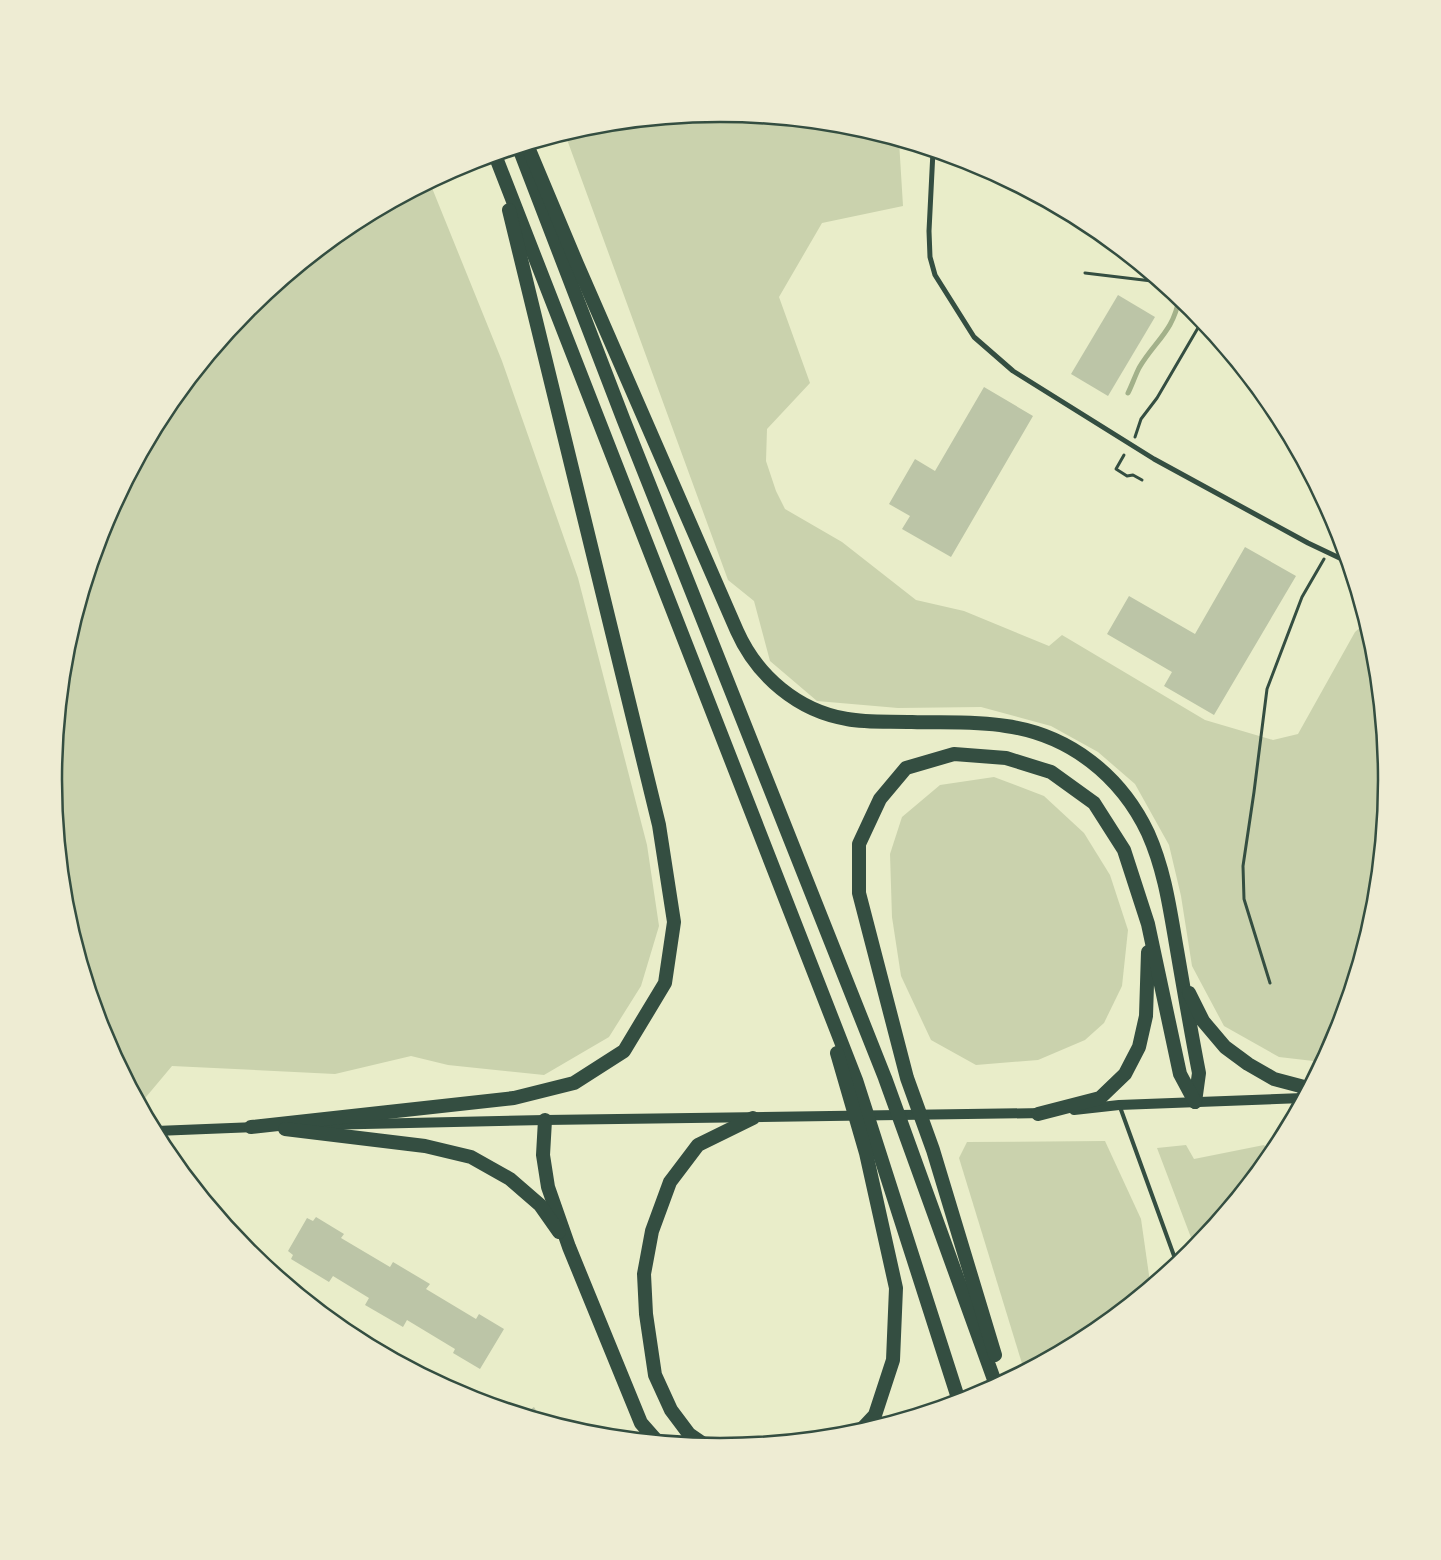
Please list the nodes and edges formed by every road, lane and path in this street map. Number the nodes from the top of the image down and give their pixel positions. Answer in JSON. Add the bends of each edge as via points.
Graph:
{"nodes":[{"id":1,"x":530,"y":150,"type":"edge"},
{"id":2,"x":521,"y":153,"type":"edge"},
{"id":3,"x":932,"y":157,"type":"edge"},
{"id":4,"x":497,"y":161,"type":"edge"},
{"id":5,"x":498,"y":161,"type":"edge"},
{"id":6,"x":1085,"y":273,"type":"dead end"},
{"id":7,"x":1149,"y":281,"type":"edge"},
{"id":8,"x":1198,"y":328,"type":"edge"},
{"id":9,"x":1134,"y":438,"type":"dead end"},
{"id":10,"x":1124,"y":455,"type":"dead end"},
{"id":11,"x":1142,"y":480,"type":"dead end"},
{"id":12,"x":1328,"y":552,"type":"junction"},
{"id":13,"x":1340,"y":558,"type":"edge"},
{"id":14,"x":1148,"y":924,"type":"junction"},
{"id":15,"x":1182,"y":978,"type":"junction"},
{"id":16,"x":1270,"y":983,"type":"dead end"},
{"id":17,"x":850,"y":1080,"type":"junction"},
{"id":18,"x":1302,"y":1087,"type":"edge"},
{"id":19,"x":1296,"y":1098,"type":"edge"},
{"id":20,"x":1195,"y":1102,"type":"junction"},
{"id":21,"x":1119,"y":1105,"type":"junction"},
{"id":22,"x":1038,"y":1114,"type":"junction"},
{"id":23,"x":753,"y":1118,"type":"junction"},
{"id":24,"x":545,"y":1120,"type":"junction"},
{"id":25,"x":266,"y":1126,"type":"junction"},
{"id":26,"x":251,"y":1127,"type":"junction"},
{"id":27,"x":164,"y":1131,"type":"edge"},
{"id":28,"x":569,"y":1247,"type":"junction"},
{"id":29,"x":1174,"y":1256,"type":"edge"},
{"id":30,"x":1000,"y":1375,"type":"edge"},
{"id":31,"x":994,"y":1378,"type":"edge"},
{"id":32,"x":957,"y":1394,"type":"edge"},
{"id":33,"x":870,"y":1421,"type":"edge"},
{"id":34,"x":651,"y":1434,"type":"edge"},
{"id":35,"x":694,"y":1437,"type":"edge"}],
"edges":[{"from":1,"to":15,"type":"highway","via":[[736,631],[757,664],[790,696],[820,712],[849,720],[994,724],[1054,739],[1082,754],[1109,776],[1128,798],[1147,832],[1168,894]]},
{"from":2,"to":31,"type":"highway","via":[[885,1078]]},
{"from":3,"to":12,"type":"street","via":[[929,231],[934,275],[974,337],[1013,371],[1154,459]]},
{"from":4,"to":26,"type":"highway","via":[[659,825],[674,922],[665,983],[624,1051],[574,1083],[514,1098]]},
{"from":5,"to":17,"type":"highway","via":[[817,980]]},
{"from":6,"to":7,"type":"path"},
{"from":8,"to":9,"type":"path","via":[[1141,419]]},
{"from":10,"to":11,"type":"path","via":[[1116,470]]},
{"from":12,"to":13,"type":"street"},
{"from":12,"to":16,"type":"path","via":[[1302,597],[1267,689],[1243,866],[1244,899]]},
{"from":14,"to":20,"type":"highway","via":[[1180,1074]]},
{"from":14,"to":22,"type":"highway","via":[[1146,1016],[1139,1047],[1125,1074],[1100,1098]]},
{"from":14,"to":30,"type":"highway","via":[[1124,850],[1094,803],[1051,772],[1006,758],[954,754],[906,768],[880,799],[859,844],[859,893],[907,1078],[934,1150]]},
{"from":15,"to":18,"type":"highway","via":[[1203,1021],[1225,1047],[1274,1079]]},
{"from":15,"to":20,"type":"highway","via":[[1199,1073]]},
{"from":17,"to":32,"type":"highway","via":[[880,1152]]},
{"from":17,"to":33,"type":"highway","via":[[896,1288],[893,1360],[875,1415]]},
{"from":19,"to":20,"type":"main road"},
{"from":20,"to":21,"type":"main road"},
{"from":21,"to":22,"type":"main road"},
{"from":21,"to":29,"type":"lane"},
{"from":22,"to":23,"type":"main road"},
{"from":23,"to":24,"type":"main road"},
{"from":23,"to":35,"type":"highway","via":[[698,1145],[670,1182],[652,1230],[644,1274],[655,1375],[671,1410]]},
{"from":24,"to":25,"type":"main road"},
{"from":24,"to":28,"type":"highway","via":[[543,1155],[548,1187]]},
{"from":25,"to":26,"type":"main road"},
{"from":25,"to":28,"type":"highway","via":[[425,1146],[471,1157],[510,1179],[540,1205]]},
{"from":26,"to":27,"type":"main road"},
{"from":28,"to":34,"type":"highway","via":[[641,1423]]}]}
